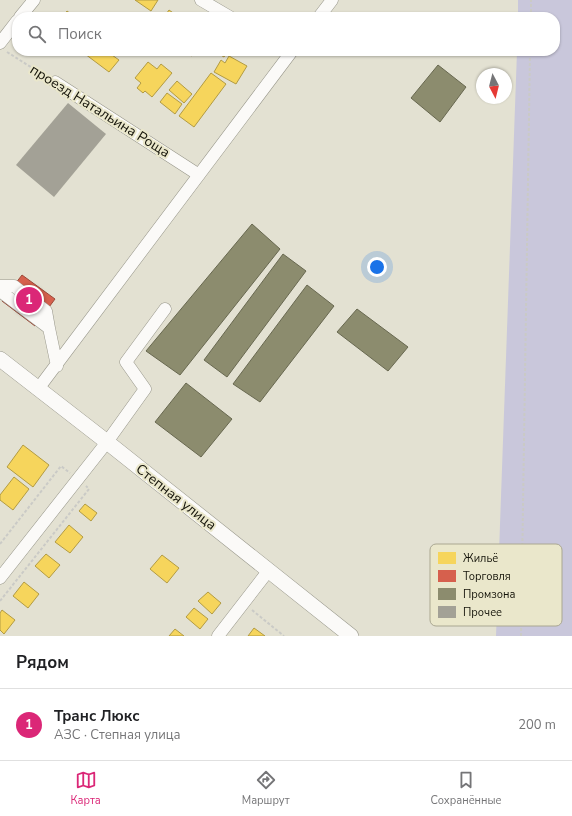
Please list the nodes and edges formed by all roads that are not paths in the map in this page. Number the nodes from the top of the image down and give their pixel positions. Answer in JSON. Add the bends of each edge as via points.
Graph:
{"nodes":[{"id":1,"x":34,"y":0,"type":"edge"},
{"id":2,"x":201,"y":0,"type":"edge"},
{"id":3,"x":332,"y":0,"type":"edge"},
{"id":4,"x":24,"y":12,"type":"edge"},
{"id":5,"x":221,"y":12,"type":"edge"},
{"id":6,"x":323,"y":12,"type":"edge"},
{"id":7,"x":12,"y":30,"type":"edge"},
{"id":8,"x":3,"y":47,"type":"edge"},
{"id":9,"x":287,"y":56,"type":"edge"},
{"id":10,"x":55,"y":82,"type":"road end"},
{"id":11,"x":199,"y":175,"type":"junction"},
{"id":12,"x":0,"y":286,"type":"edge"},
{"id":13,"x":0,"y":291,"type":"edge"},
{"id":14,"x":165,"y":309,"type":"dead end"},
{"id":15,"x":49,"y":328,"type":"junction"},
{"id":16,"x":0,"y":359,"type":"edge"},
{"id":17,"x":56,"y":366,"type":"junction"},
{"id":18,"x":38,"y":389,"type":"junction"},
{"id":19,"x":107,"y":442,"type":"junction"},
{"id":20,"x":269,"y":570,"type":"junction"},
{"id":21,"x":0,"y":578,"type":"edge"},
{"id":22,"x":218,"y":636,"type":"edge"},
{"id":23,"x":351,"y":636,"type":"edge"}],
"edges":[{"from":1,"to":4,"type":"street"},
{"from":2,"to":5,"type":"street"},
{"from":3,"to":6,"type":"street"},
{"from":7,"to":8,"type":"street"},
{"from":9,"to":11,"type":"street"},
{"from":10,"to":11,"type":"street","name":"проезд Натальина Роща"},
{"from":11,"to":17,"type":"street"},
{"from":12,"to":15,"type":"street","via":[[14,286],[46,311]]},
{"from":13,"to":15,"type":"street"},
{"from":14,"to":19,"type":"street","via":[[126,362],[145,389]]},
{"from":15,"to":17,"type":"street"},
{"from":16,"to":18,"type":"main road","name":"Степная улица"},
{"from":17,"to":18,"type":"street"},
{"from":18,"to":19,"type":"main road","name":"Степная улица"},
{"from":19,"to":20,"type":"main road","name":"Степная улица"},
{"from":19,"to":21,"type":"street"},
{"from":20,"to":22,"type":"street"},
{"from":20,"to":23,"type":"main road","name":"Степная улица"}]}
